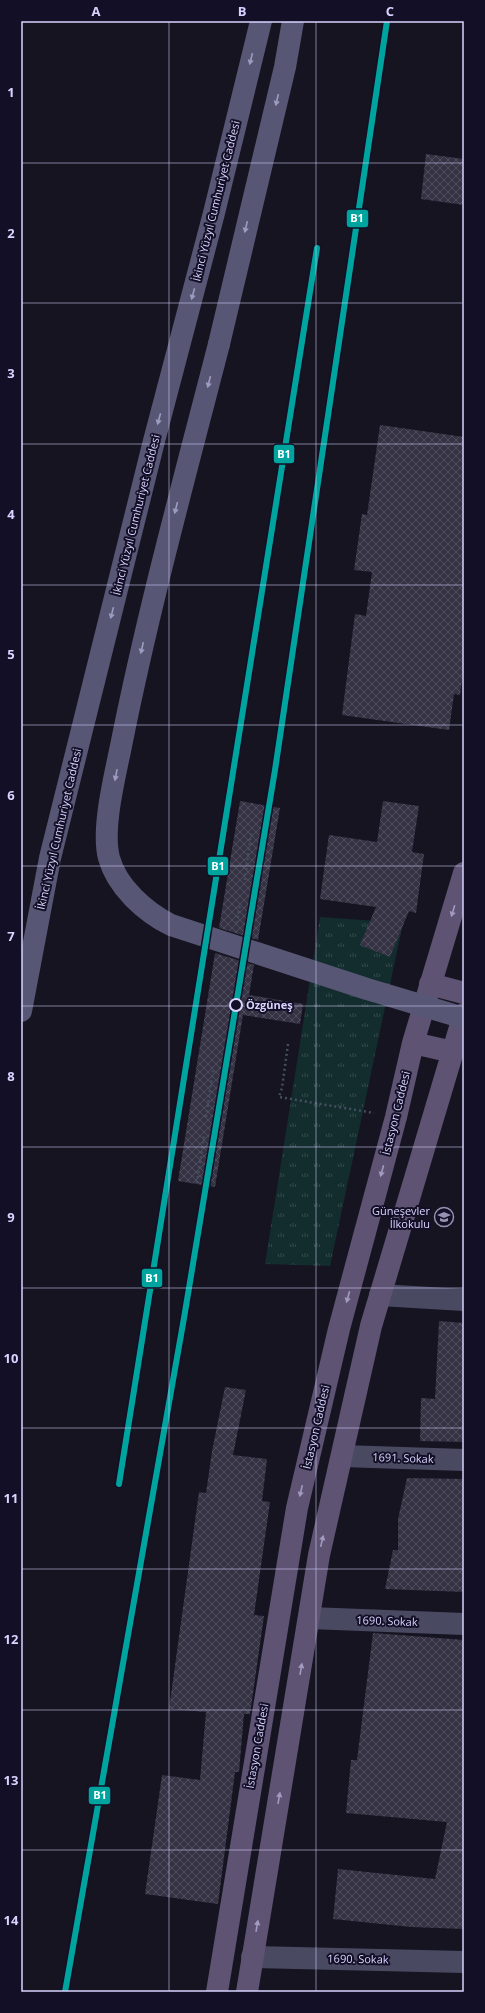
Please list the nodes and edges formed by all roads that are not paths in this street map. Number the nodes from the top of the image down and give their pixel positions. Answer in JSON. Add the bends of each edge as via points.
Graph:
{"nodes":[{"id":1,"x":261,"y":21,"type":"edge"},
{"id":2,"x":293,"y":21,"type":"edge"},
{"id":3,"x":464,"y":873,"type":"edge"},
{"id":4,"x":430,"y":984,"type":"junction"},
{"id":5,"x":464,"y":993,"type":"edge"},
{"id":6,"x":21,"y":1010,"type":"edge"},
{"id":7,"x":464,"y":1014,"type":"edge"},
{"id":8,"x":464,"y":1018,"type":"edge"},
{"id":9,"x":413,"y":1043,"type":"junction"},
{"id":10,"x":459,"y":1053,"type":"edge"},
{"id":11,"x":380,"y":1295,"type":"junction"},
{"id":12,"x":464,"y":1300,"type":"edge"},
{"id":13,"x":342,"y":1456,"type":"junction"},
{"id":14,"x":464,"y":1460,"type":"edge"},
{"id":15,"x":310,"y":1618,"type":"junction"},
{"id":16,"x":464,"y":1624,"type":"edge"},
{"id":17,"x":252,"y":1957,"type":"junction"},
{"id":18,"x":464,"y":1962,"type":"edge"},
{"id":19,"x":217,"y":1992,"type":"edge"},
{"id":20,"x":248,"y":1992,"type":"edge"}],
"edges":[{"from":1,"to":6,"type":"main road","name":"İkinci Yüzyıl Cumhuriyet Caddesi","one_way":true,"via":[[50,858]]},
{"from":2,"to":8,"type":"main road","one_way":true,"bridge":true,"via":[[285,67],[219,344],[159,576],[130,703],[108,829],[109,857],[121,883],[144,907],[171,925]]},
{"from":3,"to":4,"type":"main road","name":"İstasyon Caddesi","one_way":true},
{"from":4,"to":5,"type":"main road"},
{"from":4,"to":9,"type":"main road","name":"İstasyon Caddesi"},
{"from":7,"to":10,"type":"main road"},
{"from":9,"to":10,"type":"main road"},
{"from":9,"to":19,"type":"main road","name":"İstasyon Caddesi","one_way":true,"via":[[396,1117],[339,1330],[297,1508]]},
{"from":10,"to":11,"type":"main road"},
{"from":11,"to":12,"type":"street"},
{"from":11,"to":13,"type":"main road"},
{"from":13,"to":14,"type":"street","name":"1691. Sokak"},
{"from":15,"to":13,"type":"main road","one_way":true,"via":[[319,1555]]},
{"from":15,"to":16,"type":"street","name":"1690. Sokak"},
{"from":17,"to":15,"type":"main road","one_way":true},
{"from":17,"to":18,"type":"street","name":"1690. Sokak"},
{"from":17,"to":20,"type":"main road"}]}
